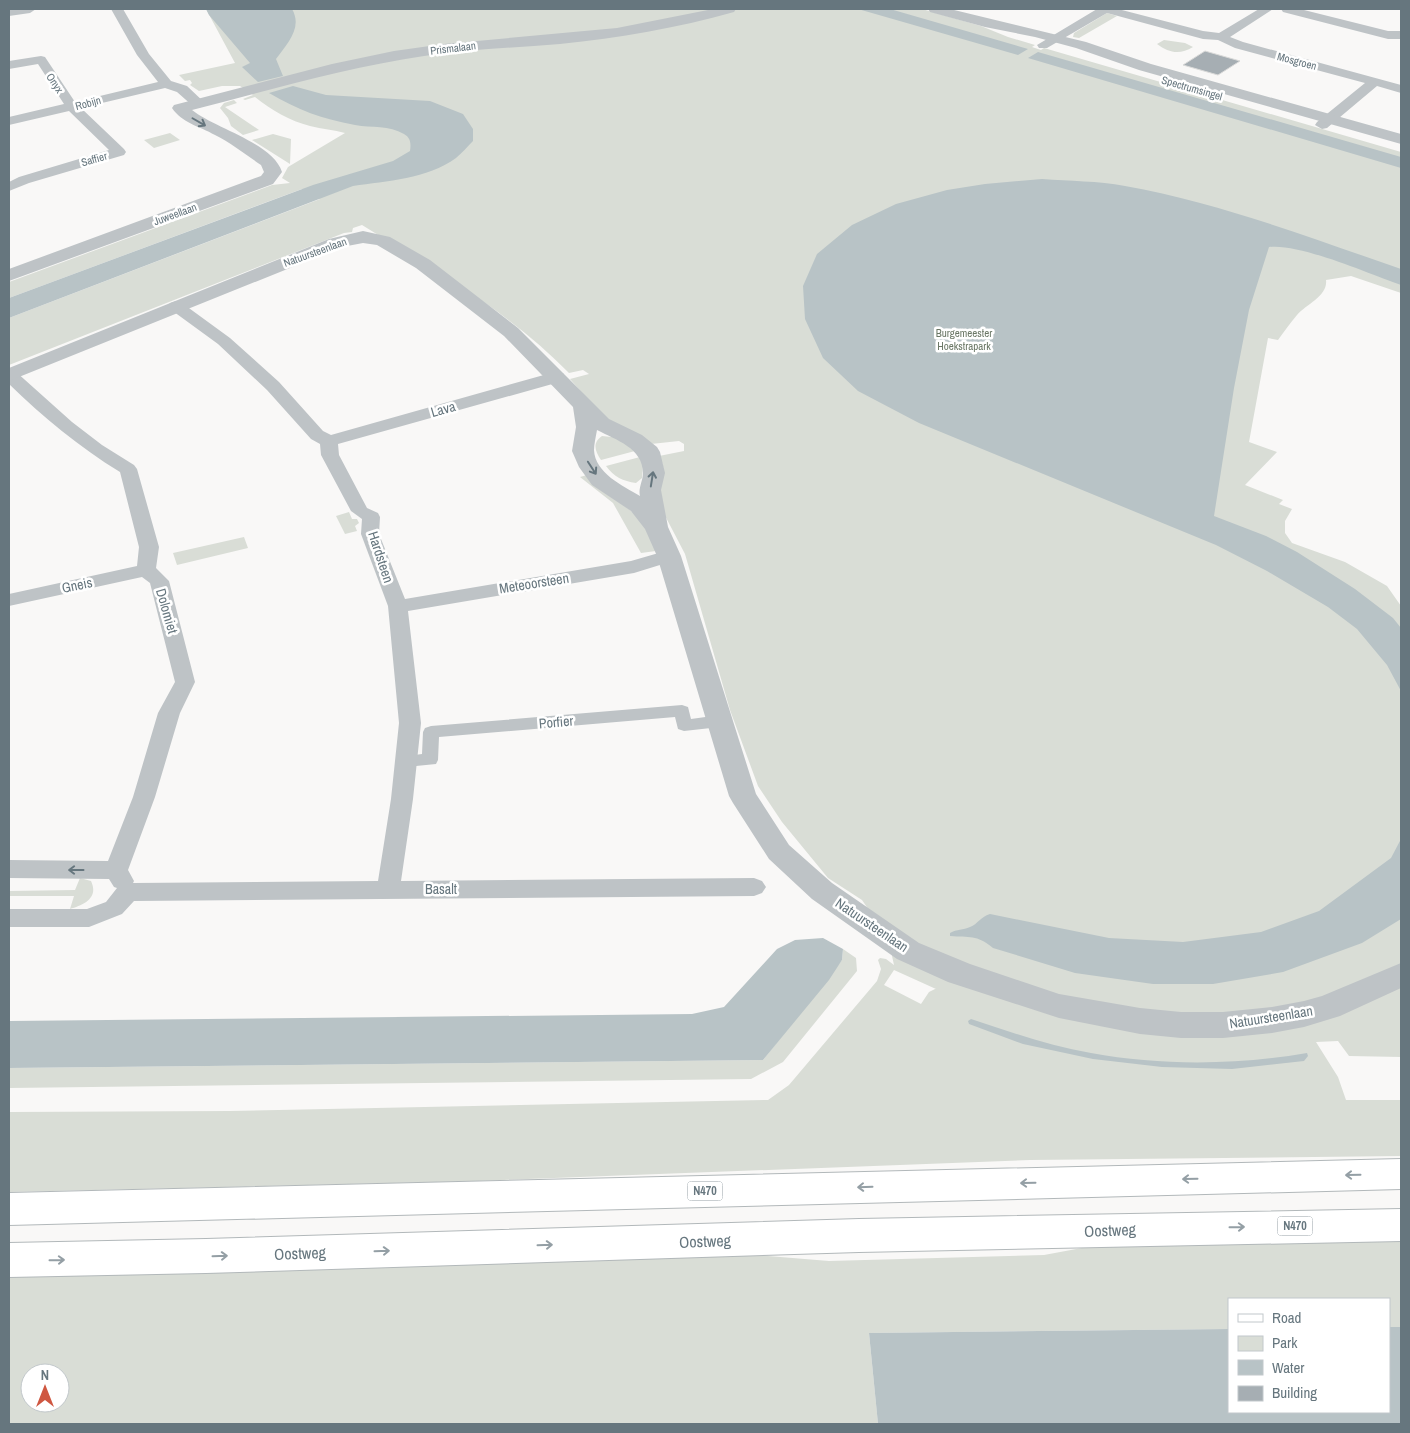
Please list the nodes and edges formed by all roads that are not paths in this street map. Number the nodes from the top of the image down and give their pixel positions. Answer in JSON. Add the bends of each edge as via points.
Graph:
{"nodes":[{"id":1,"x":30,"y":9,"type":"edge"},
{"id":2,"x":117,"y":9,"type":"edge"},
{"id":3,"x":729,"y":9,"type":"edge"},
{"id":4,"x":935,"y":9,"type":"edge"},
{"id":5,"x":1105,"y":9,"type":"edge"},
{"id":6,"x":1267,"y":9,"type":"edge"},
{"id":7,"x":1287,"y":9,"type":"edge"},
{"id":8,"x":9,"y":12,"type":"edge"},
{"id":9,"x":1401,"y":35,"type":"edge"},
{"id":10,"x":1221,"y":37,"type":"junction"},
{"id":11,"x":1050,"y":41,"type":"junction"},
{"id":12,"x":9,"y":65,"type":"edge"},
{"id":13,"x":1374,"y":82,"type":"junction"},
{"id":14,"x":166,"y":84,"type":"junction"},
{"id":15,"x":1401,"y":89,"type":"edge"},
{"id":16,"x":199,"y":104,"type":"junction"},
{"id":17,"x":72,"y":107,"type":"junction"},
{"id":18,"x":180,"y":108,"type":"junction"},
{"id":19,"x":9,"y":121,"type":"edge"},
{"id":20,"x":1326,"y":122,"type":"junction"},
{"id":21,"x":220,"y":131,"type":"junction"},
{"id":22,"x":1401,"y":140,"type":"edge"},
{"id":23,"x":1401,"y":148,"type":"edge"},
{"id":24,"x":9,"y":187,"type":"edge"},
{"id":25,"x":9,"y":275,"type":"edge"},
{"id":26,"x":176,"y":306,"type":"junction"},
{"id":27,"x":9,"y":375,"type":"edge"},
{"id":28,"x":557,"y":377,"type":"junction"},
{"id":29,"x":583,"y":405,"type":"junction"},
{"id":30,"x":329,"y":441,"type":"junction"},
{"id":31,"x":656,"y":526,"type":"junction"},
{"id":32,"x":669,"y":556,"type":"junction"},
{"id":33,"x":146,"y":570,"type":"junction"},
{"id":34,"x":9,"y":600,"type":"edge"},
{"id":35,"x":398,"y":606,"type":"junction"},
{"id":36,"x":720,"y":721,"type":"junction"},
{"id":37,"x":406,"y":761,"type":"junction"},
{"id":38,"x":9,"y":869,"type":"edge"},
{"id":39,"x":116,"y":870,"type":"junction"},
{"id":40,"x":754,"y":887,"type":"dead end"},
{"id":41,"x":388,"y":890,"type":"junction"},
{"id":42,"x":128,"y":892,"type":"junction"},
{"id":43,"x":9,"y":918,"type":"edge"},
{"id":44,"x":1401,"y":975,"type":"edge"},
{"id":45,"x":1401,"y":1174,"type":"edge"},
{"id":46,"x":9,"y":1209,"type":"edge"},
{"id":47,"x":1401,"y":1225,"type":"edge"},
{"id":48,"x":9,"y":1260,"type":"edge"}],
"edges":[{"from":1,"to":8,"type":"street"},
{"from":2,"to":14,"type":"street","name":"Juweellaan","via":[[143,55]]},
{"from":3,"to":16,"type":"street","name":"Prismalaan","via":[[626,32],[392,56]]},
{"from":4,"to":11,"type":"street","name":"Spectrumsingel","via":[[996,29]]},
{"from":5,"to":10,"type":"street","name":"Mosgroen"},
{"from":5,"to":11,"type":"street"},
{"from":6,"to":10,"type":"street"},
{"from":7,"to":9,"type":"street","via":[[1388,35]]},
{"from":10,"to":13,"type":"street","name":"Mosgroen","via":[[1239,45]]},
{"from":11,"to":20,"type":"street","name":"Spectrumsingel"},
{"from":12,"to":17,"type":"street","name":"Onyx","via":[[41,60]]},
{"from":13,"to":15,"type":"street","name":"Mosgroen"},
{"from":13,"to":20,"type":"street"},
{"from":14,"to":16,"type":"street","name":"Juweellaan","via":[[182,90]]},
{"from":14,"to":17,"type":"street","name":"Robijn"},
{"from":14,"to":18,"type":"street","name":"Juweellaan","via":[[166,93]]},
{"from":16,"to":18,"type":"street","name":"Prismalaan"},
{"from":16,"to":21,"type":"street","name":"Juweellaan","via":[[214,115]]},
{"from":17,"to":19,"type":"street","name":"Robijn"},
{"from":17,"to":24,"type":"street","name":"Saffier","via":[[119,152]]},
{"from":18,"to":21,"type":"street","name":"Juweellaan","one_way":true,"via":[[194,120]]},
{"from":20,"to":22,"type":"street","name":"Spectrumsingel"},
{"from":20,"to":23,"type":"street","name":"Spectrumsingel"},
{"from":21,"to":25,"type":"street","name":"Juweellaan","via":[[271,165],[273,172],[267,180]]},
{"from":26,"to":27,"type":"street","name":"Natuursteenlaan"},
{"from":26,"to":28,"type":"street","name":"Natuursteenlaan","via":[[336,243],[374,238],[396,247],[464,295],[511,332]]},
{"from":26,"to":30,"type":"street","via":[[224,341],[273,386],[317,436]]},
{"from":27,"to":33,"type":"street","via":[[52,415],[128,469],[150,547]]},
{"from":28,"to":29,"type":"street","name":"Natuursteenlaan"},
{"from":28,"to":30,"type":"street","name":"Lava"},
{"from":29,"to":31,"type":"street","name":"Natuursteenlaan","one_way":true,"via":[[587,427],[583,451],[590,467],[600,480],[639,506]]},
{"from":31,"to":29,"type":"street","name":"Natuursteenlaan","one_way":true,"via":[[650,490],[654,473],[649,452],[634,440],[601,424]]},
{"from":30,"to":35,"type":"street","name":"Hardsteen","via":[[330,455],[360,511],[371,517],[370,534]]},
{"from":31,"to":32,"type":"street","name":"Natuursteenlaan"},
{"from":32,"to":35,"type":"street","name":"Meteoorsteen","via":[[634,567]]},
{"from":32,"to":36,"type":"street","name":"Natuursteenlaan"},
{"from":33,"to":34,"type":"street","name":"Gneis"},
{"from":33,"to":39,"type":"street","name":"Dolomiet","via":[[158,581],[185,682],[169,713],[144,797]]},
{"from":35,"to":37,"type":"street","name":"Hardsteen","via":[[410,723]]},
{"from":36,"to":37,"type":"street","name":"Porfier","via":[[684,725],[682,711],[431,732],[430,760]]},
{"from":36,"to":44,"type":"street","name":"Natuursteenlaan","via":[[744,796],[779,852],[822,891],[908,951],[959,973],[1059,1006],[1181,1025],[1272,1020],[1329,1007]]},
{"from":37,"to":41,"type":"street","name":"Hardsteen"},
{"from":39,"to":38,"type":"street","one_way":true},
{"from":39,"to":42,"type":"street"},
{"from":40,"to":41,"type":"street","name":"Basalt"},
{"from":41,"to":42,"type":"street","name":"Basalt"},
{"from":42,"to":43,"type":"street","via":[[114,908],[89,918]]},
{"from":45,"to":46,"type":"main road","number":"N470","one_way":true},
{"from":48,"to":47,"type":"main road","name":"Oostweg","number":"N470","one_way":true}]}
